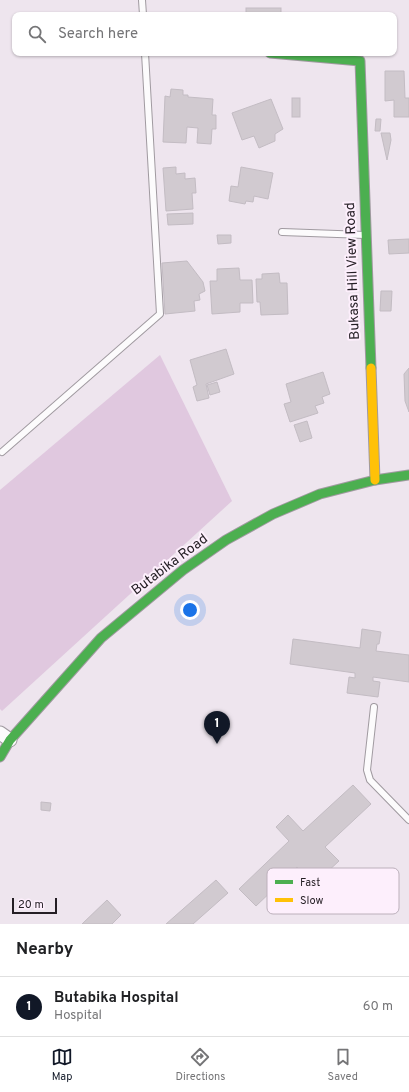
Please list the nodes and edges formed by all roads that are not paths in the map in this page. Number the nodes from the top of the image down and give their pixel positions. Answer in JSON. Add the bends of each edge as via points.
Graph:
{"nodes":[{"id":1,"x":142,"y":0,"type":"edge"},
{"id":2,"x":143,"y":12,"type":"edge"},
{"id":3,"x":145,"y":56,"type":"edge"},
{"id":4,"x":304,"y":56,"type":"edge"},
{"id":5,"x":282,"y":232,"type":"dead end"},
{"id":6,"x":366,"y":235,"type":"junction"},
{"id":7,"x":2,"y":452,"type":"dead end"},
{"id":8,"x":409,"y":475,"type":"edge"},
{"id":9,"x":375,"y":480,"type":"junction"},
{"id":10,"x":374,"y":707,"type":"dead end"},
{"id":11,"x":5,"y":737,"type":"edge"},
{"id":12,"x":0,"y":757,"type":"edge"},
{"id":13,"x":409,"y":820,"type":"edge"}],
"edges":[{"from":1,"to":2,"type":"lane"},
{"from":3,"to":7,"type":"lane","via":[[160,314]]},
{"from":4,"to":6,"type":"street","name":"Bukasa Hill View Road","via":[[360,61]]},
{"from":5,"to":6,"type":"lane"},
{"from":6,"to":9,"type":"street","name":"Bukasa Hill View Road"},
{"from":8,"to":9,"type":"street","name":"Butabika Road"},
{"from":9,"to":11,"type":"street","name":"Butabika Road","via":[[320,494],[273,514],[226,540],[183,570],[101,638]]},
{"from":10,"to":13,"type":"lane","via":[[367,770],[370,780]]},
{"from":11,"to":12,"type":"street","name":"Butabika Road"}]}
